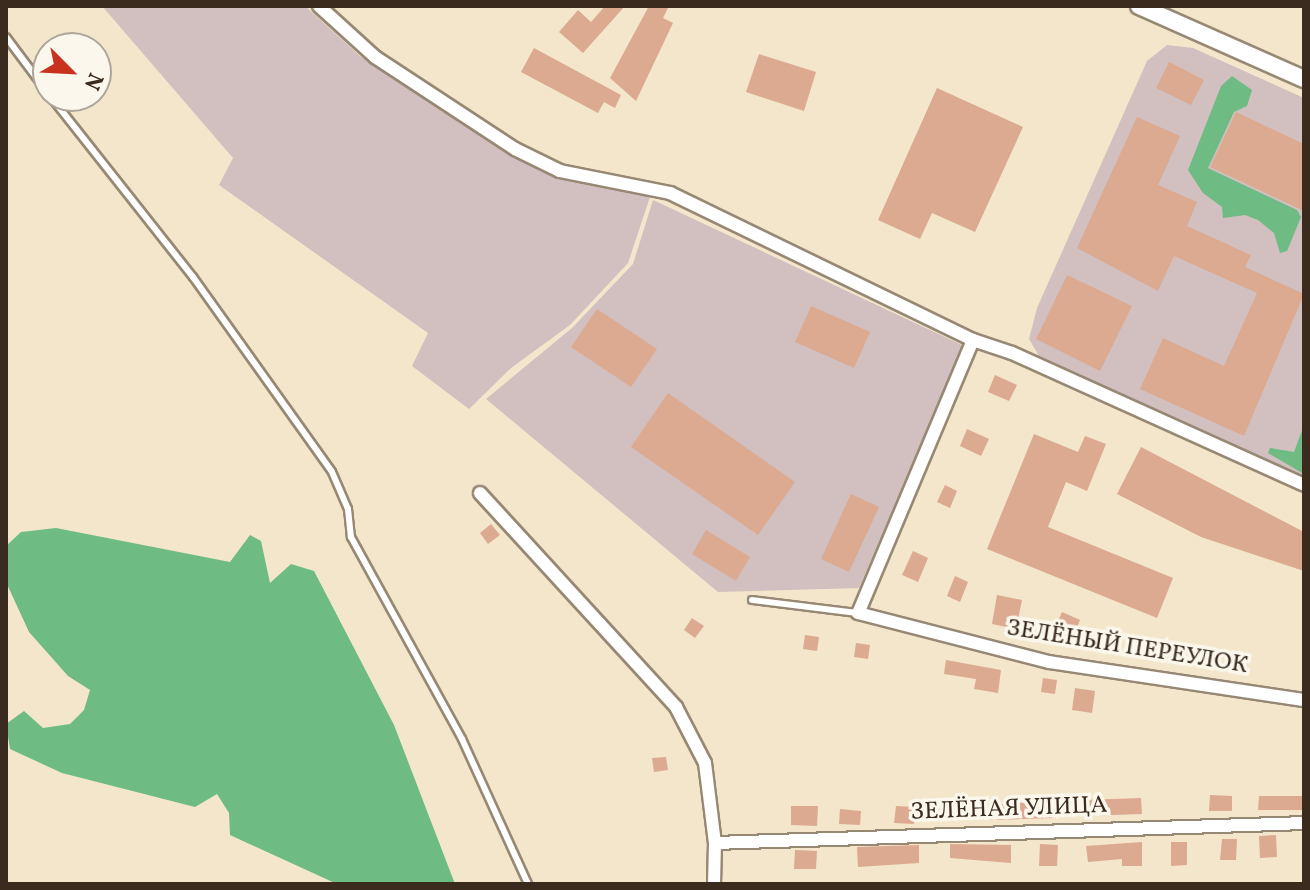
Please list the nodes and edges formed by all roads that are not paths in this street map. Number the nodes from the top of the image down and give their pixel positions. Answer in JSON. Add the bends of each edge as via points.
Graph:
{"nodes":[{"id":1,"x":319,"y":6,"type":"edge"},
{"id":2,"x":1139,"y":6,"type":"edge"},
{"id":3,"x":6,"y":37,"type":"edge"},
{"id":4,"x":32,"y":72,"type":"edge"},
{"id":5,"x":1304,"y":79,"type":"edge"},
{"id":6,"x":62,"y":112,"type":"edge"},
{"id":7,"x":973,"y":340,"type":"junction"},
{"id":8,"x":1304,"y":485,"type":"edge"},
{"id":9,"x":480,"y":493,"type":"dead end"},
{"id":10,"x":752,"y":600,"type":"dead end"},
{"id":11,"x":858,"y":613,"type":"junction"},
{"id":12,"x":1304,"y":700,"type":"edge"},
{"id":13,"x":1304,"y":823,"type":"edge"},
{"id":14,"x":715,"y":843,"type":"junction"},
{"id":15,"x":528,"y":884,"type":"edge"},
{"id":16,"x":714,"y":884,"type":"edge"}],
"edges":[{"from":1,"to":7,"type":"street","via":[[375,57],[515,149],[560,171],[670,193]]},
{"from":2,"to":5,"type":"street"},
{"from":3,"to":4,"type":"lane"},
{"from":6,"to":15,"type":"lane","via":[[193,277],[332,472],[348,509],[351,537],[462,739]]},
{"from":7,"to":8,"type":"street"},
{"from":7,"to":11,"type":"street"},
{"from":9,"to":14,"type":"street","via":[[676,707],[705,763]]},
{"from":10,"to":11,"type":"lane"},
{"from":11,"to":12,"type":"street","name":"ЗЕЛЁНЫЙ ПЕРЕУЛОК","via":[[1049,662]]},
{"from":13,"to":14,"type":"street","name":"ЗЕЛЁНАЯ УЛИЦА"},
{"from":14,"to":16,"type":"street"}]}
